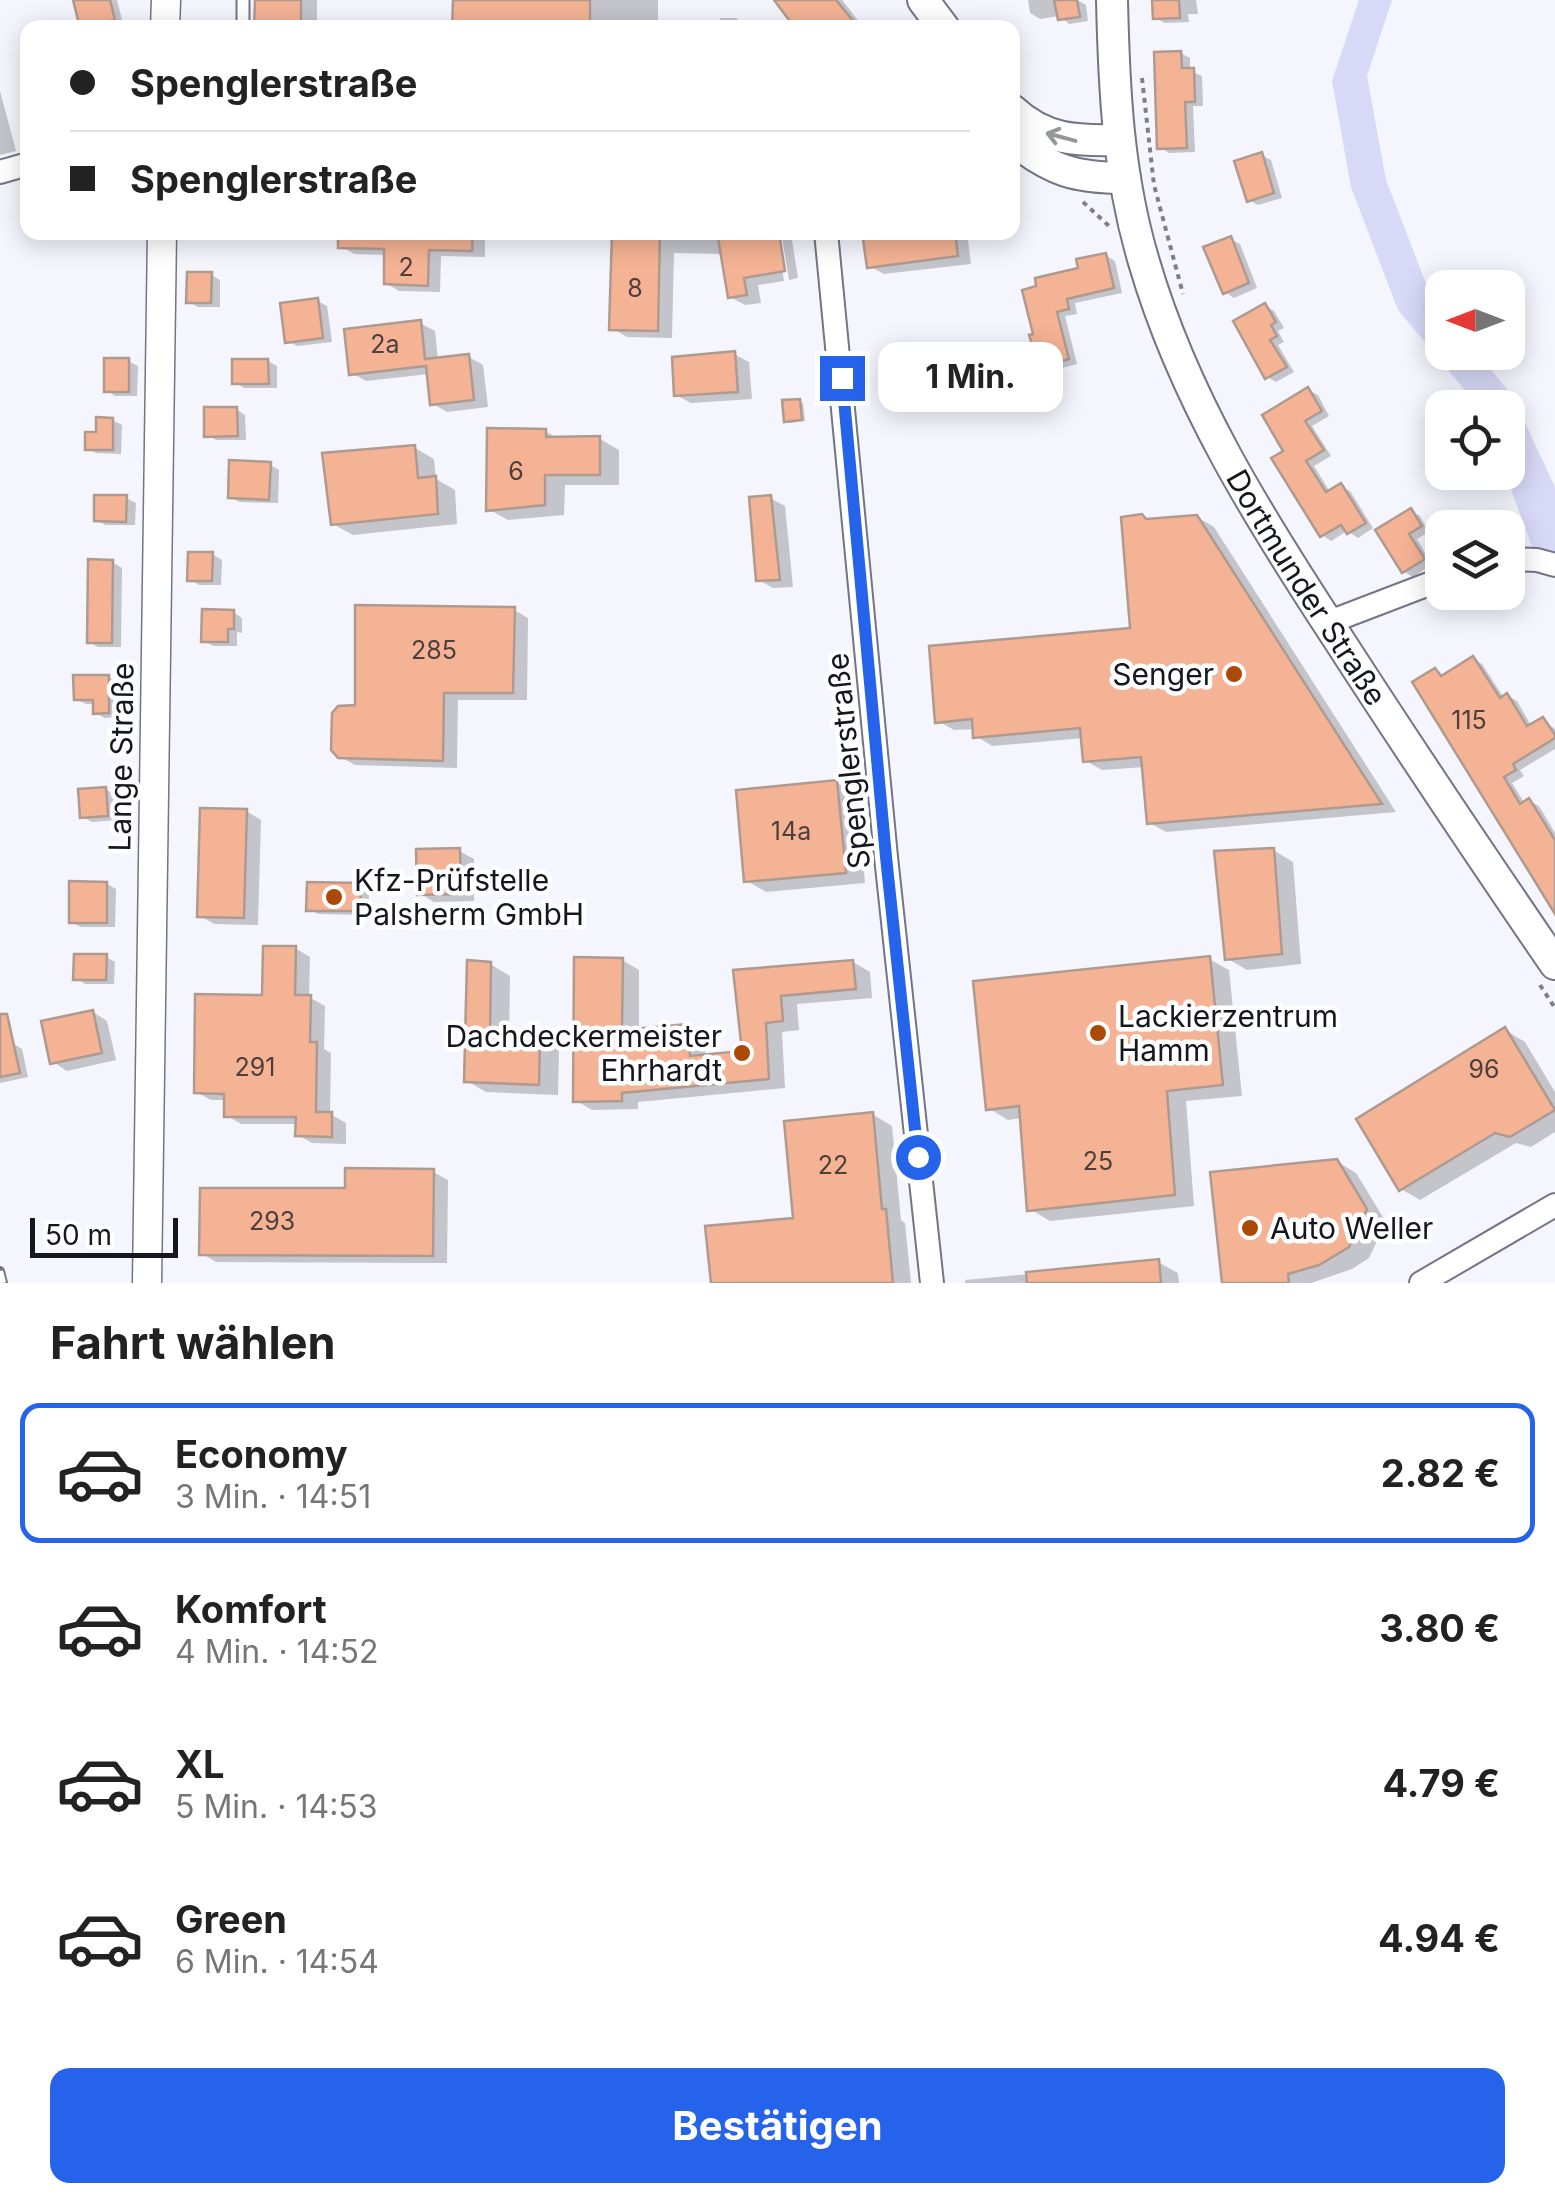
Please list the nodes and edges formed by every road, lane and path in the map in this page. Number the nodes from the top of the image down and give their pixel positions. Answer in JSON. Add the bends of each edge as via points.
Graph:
{"nodes":[{"id":1,"x":1112,"y":0,"type":"edge"},
{"id":2,"x":1141,"y":65,"type":"dead end"},
{"id":3,"x":1020,"y":117,"type":"edge"},
{"id":4,"x":1117,"y":140,"type":"junction"},
{"id":5,"x":1020,"y":145,"type":"edge"},
{"id":6,"x":1125,"y":178,"type":"junction"},
{"id":7,"x":162,"y":240,"type":"edge"},
{"id":8,"x":827,"y":240,"type":"edge"},
{"id":9,"x":1187,"y":308,"type":"dead end"},
{"id":10,"x":1525,"y":559,"type":"edge"},
{"id":11,"x":1555,"y":565,"type":"edge"},
{"id":12,"x":1425,"y":586,"type":"edge"},
{"id":13,"x":1328,"y":623,"type":"junction"},
{"id":14,"x":1555,"y":964,"type":"edge"},
{"id":15,"x":1555,"y":1204,"type":"edge"},
{"id":16,"x":147,"y":1283,"type":"edge"},
{"id":17,"x":932,"y":1283,"type":"edge"},
{"id":18,"x":1421,"y":1283,"type":"edge"}],
"edges":[{"from":1,"to":4,"type":"main road","name":"Dortmunder Straße"},
{"from":2,"to":9,"type":"path","via":[[1154,185]]},
{"from":4,"to":3,"type":"main road","one_way":true,"via":[[1052,136]]},
{"from":4,"to":6,"type":"main road","name":"Dortmunder Straße"},
{"from":5,"to":6,"type":"main road","via":[[1056,169]]},
{"from":6,"to":13,"type":"main road","name":"Dortmunder Straße","via":[[1143,260],[1188,384],[1231,469]]},
{"from":7,"to":16,"type":"street","name":"Lange Straße"},
{"from":8,"to":17,"type":"street","name":"Spenglerstraße"},
{"from":10,"to":11,"type":"street"},
{"from":12,"to":13,"type":"street"},
{"from":13,"to":14,"type":"main road","name":"Dortmunder Straße"},
{"from":15,"to":18,"type":"street"}]}
